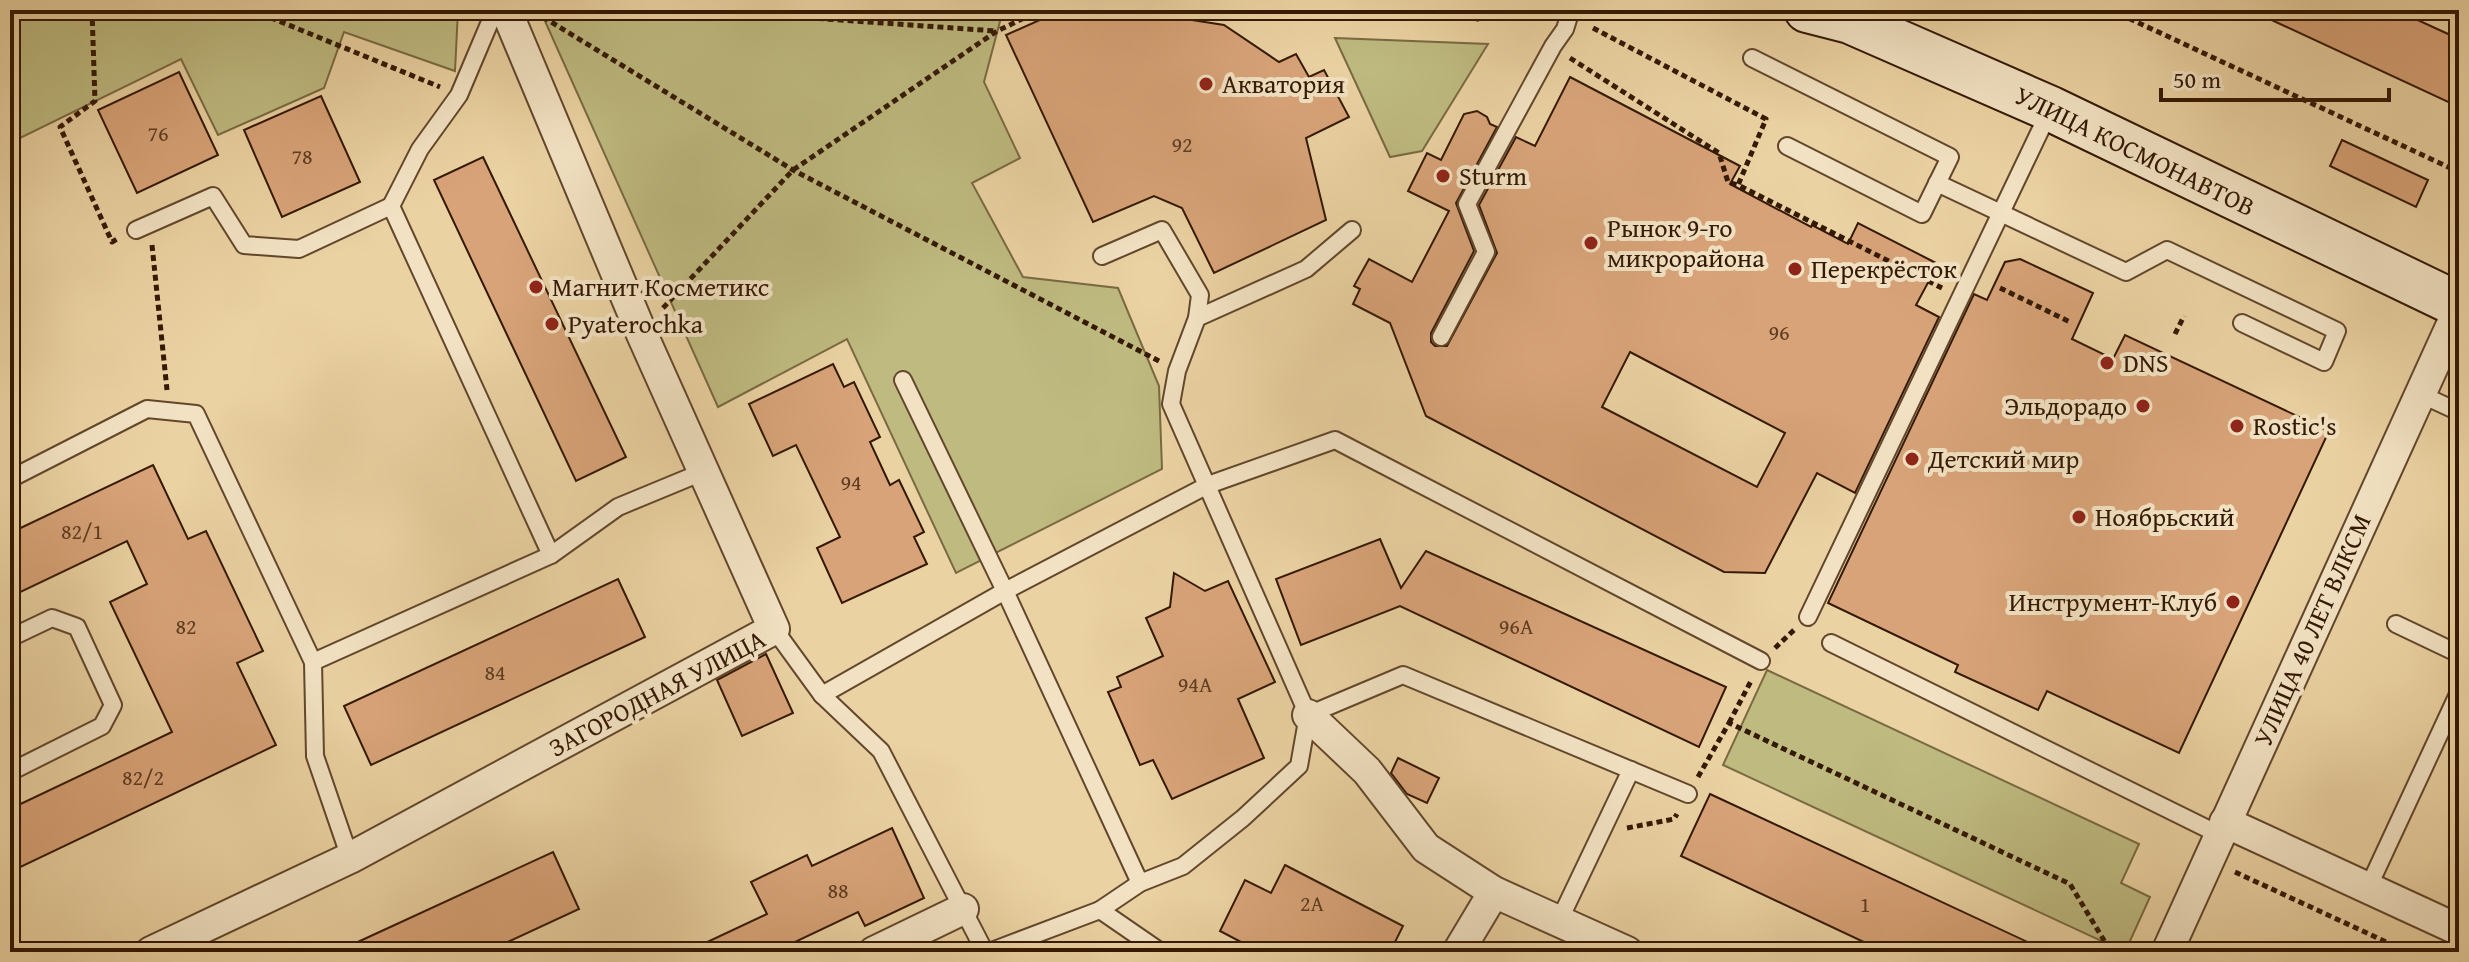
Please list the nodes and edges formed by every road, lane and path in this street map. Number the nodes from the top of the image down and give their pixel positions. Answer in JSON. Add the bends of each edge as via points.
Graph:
{"nodes":[{"id":1,"x":92,"y":10,"type":"edge"},
{"id":2,"x":252,"y":10,"type":"edge"},
{"id":3,"x":495,"y":10,"type":"edge"},
{"id":4,"x":506,"y":10,"type":"edge"},
{"id":5,"x":532,"y":10,"type":"edge"},
{"id":6,"x":698,"y":10,"type":"edge"},
{"id":7,"x":1041,"y":10,"type":"edge"},
{"id":8,"x":1434,"y":10,"type":"edge"},
{"id":9,"x":1571,"y":10,"type":"edge"},
{"id":10,"x":1807,"y":10,"type":"edge"},
{"id":11,"x":2111,"y":10,"type":"edge"},
{"id":12,"x":1483,"y":20,"type":"dead end"},
{"id":13,"x":997,"y":31,"type":"junction"},
{"id":14,"x":1553,"y":46,"type":"junction"},
{"id":15,"x":1752,"y":58,"type":"dead end"},
{"id":16,"x":459,"y":95,"type":"junction"},
{"id":17,"x":2051,"y":109,"type":"junction"},
{"id":18,"x":1787,"y":146,"type":"dead end"},
{"id":19,"x":793,"y":170,"type":"junction"},
{"id":20,"x":2459,"y":172,"type":"edge"},
{"id":21,"x":1937,"y":183,"type":"junction"},
{"id":22,"x":1738,"y":185,"type":"dead end"},
{"id":23,"x":391,"y":206,"type":"junction"},
{"id":24,"x":2002,"y":216,"type":"junction"},
{"id":25,"x":136,"y":230,"type":"junction"},
{"id":26,"x":1352,"y":230,"type":"dead end"},
{"id":27,"x":1102,"y":256,"type":"dead end"},
{"id":28,"x":2000,"y":288,"type":"dead end"},
{"id":29,"x":2459,"y":307,"type":"edge"},
{"id":30,"x":2184,"y":316,"type":"dead end"},
{"id":31,"x":1197,"y":318,"type":"junction"},
{"id":32,"x":2072,"y":323,"type":"dead end"},
{"id":33,"x":2242,"y":323,"type":"dead end"},
{"id":34,"x":641,"y":332,"type":"junction"},
{"id":35,"x":2175,"y":334,"type":"dead end"},
{"id":36,"x":1441,"y":337,"type":"dead end"},
{"id":37,"x":1177,"y":371,"type":"junction"},
{"id":38,"x":903,"y":380,"type":"dead end"},
{"id":39,"x":2420,"y":394,"type":"junction"},
{"id":40,"x":170,"y":411,"type":"junction"},
{"id":41,"x":2459,"y":412,"type":"edge"},
{"id":42,"x":705,"y":471,"type":"junction"},
{"id":43,"x":10,"y":479,"type":"edge"},
{"id":44,"x":1208,"y":485,"type":"junction"},
{"id":45,"x":551,"y":555,"type":"junction"},
{"id":46,"x":1005,"y":591,"type":"junction"},
{"id":47,"x":1808,"y":617,"type":"dead end"},
{"id":48,"x":2396,"y":624,"type":"dead end"},
{"id":49,"x":774,"y":629,"type":"junction"},
{"id":50,"x":10,"y":638,"type":"edge"},
{"id":51,"x":1831,"y":643,"type":"dead end"},
{"id":52,"x":2459,"y":654,"type":"edge"},
{"id":53,"x":1761,"y":661,"type":"dead end"},
{"id":54,"x":313,"y":662,"type":"junction"},
{"id":55,"x":2459,"y":692,"type":"edge"},
{"id":56,"x":822,"y":695,"type":"junction"},
{"id":57,"x":1308,"y":715,"type":"junction"},
{"id":58,"x":1631,"y":770,"type":"junction"},
{"id":59,"x":10,"y":772,"type":"edge"},
{"id":60,"x":1688,"y":794,"type":"junction"},
{"id":61,"x":1601,"y":833,"type":"junction"},
{"id":62,"x":2218,"y":839,"type":"junction"},
{"id":63,"x":350,"y":858,"type":"junction"},
{"id":64,"x":1140,"y":883,"type":"junction"},
{"id":65,"x":2368,"y":888,"type":"junction"},
{"id":66,"x":1494,"y":892,"type":"junction"},
{"id":67,"x":963,"y":909,"type":"junction"},
{"id":68,"x":1100,"y":910,"type":"junction"},
{"id":69,"x":1559,"y":921,"type":"junction"},
{"id":70,"x":2450,"y":936,"type":"edge"},
{"id":71,"x":151,"y":952,"type":"edge"},
{"id":72,"x":874,"y":952,"type":"edge"},
{"id":73,"x":987,"y":952,"type":"edge"},
{"id":74,"x":1161,"y":952,"type":"edge"},
{"id":75,"x":1458,"y":952,"type":"edge"},
{"id":76,"x":1627,"y":952,"type":"edge"},
{"id":77,"x":2111,"y":952,"type":"edge"},
{"id":78,"x":2167,"y":952,"type":"edge"},
{"id":79,"x":2408,"y":952,"type":"edge"}],
"edges":[{"from":1,"to":25,"type":"path","via":[[95,101],[60,127],[112,242]]},
{"from":2,"to":16,"type":"path"},
{"from":3,"to":16,"type":"lane"},
{"from":4,"to":34,"type":"street","name":"ЗАГОРОДНАЯ УЛИЦА"},
{"from":5,"to":19,"type":"path"},
{"from":6,"to":13,"type":"path"},
{"from":7,"to":13,"type":"path"},
{"from":8,"to":12,"type":"path"},
{"from":9,"to":14,"type":"lane"},
{"from":10,"to":17,"type":"main road","name":"УЛИЦА КОСМОНАВТОВ","via":[[1850,21]]},
{"from":11,"to":20,"type":"path"},
{"from":13,"to":19,"type":"path"},
{"from":14,"to":22,"type":"path","via":[[1719,153],[1728,182]]},
{"from":14,"to":36,"type":"lane","via":[[1467,204],[1486,252]]},
{"from":15,"to":21,"type":"lane","via":[[1950,157]]},
{"from":16,"to":23,"type":"lane","via":[[420,149]]},
{"from":17,"to":24,"type":"lane"},
{"from":17,"to":29,"type":"main road","name":"УЛИЦА КОСМОНАВТОВ"},
{"from":18,"to":21,"type":"lane","via":[[1922,214]]},
{"from":19,"to":34,"type":"path"},
{"from":19,"to":37,"type":"path"},
{"from":21,"to":24,"type":"lane"},
{"from":23,"to":25,"type":"lane","via":[[299,249],[244,245],[213,196]]},
{"from":23,"to":45,"type":"lane"},
{"from":24,"to":33,"type":"lane","via":[[2126,272],[2167,250],[2337,331],[2324,362]]},
{"from":24,"to":47,"type":"lane"},
{"from":25,"to":40,"type":"path","via":[[152,241]]},
{"from":26,"to":31,"type":"lane","via":[[1306,269]]},
{"from":27,"to":31,"type":"lane","via":[[1162,230],[1200,295]]},
{"from":28,"to":32,"type":"path"},
{"from":29,"to":39,"type":"street","name":"УЛИЦА 40 ЛЕТ ВЛКСМ"},
{"from":30,"to":35,"type":"path"},
{"from":31,"to":37,"type":"lane"},
{"from":34,"to":42,"type":"street","name":"ЗАГОРОДНАЯ УЛИЦА"},
{"from":37,"to":44,"type":"lane","via":[[1171,404]]},
{"from":38,"to":46,"type":"lane"},
{"from":39,"to":41,"type":"lane"},
{"from":39,"to":62,"type":"street","name":"УЛИЦА 40 ЛЕТ ВЛКСМ"},
{"from":40,"to":43,"type":"lane","via":[[147,409]]},
{"from":40,"to":54,"type":"lane","via":[[196,414]]},
{"from":42,"to":45,"type":"lane","via":[[618,507]]},
{"from":42,"to":49,"type":"street","name":"ЗАГОРОДНАЯ УЛИЦА"},
{"from":44,"to":46,"type":"lane"},
{"from":44,"to":53,"type":"lane","via":[[1335,440]]},
{"from":44,"to":57,"type":"lane"},
{"from":45,"to":54,"type":"lane"},
{"from":46,"to":56,"type":"lane"},
{"from":46,"to":64,"type":"lane"},
{"from":48,"to":52,"type":"lane"},
{"from":49,"to":56,"type":"lane"},
{"from":49,"to":63,"type":"street","name":"ЗАГОРОДНАЯ УЛИЦА"},
{"from":50,"to":59,"type":"lane","via":[[52,618],[77,627],[113,705],[102,726]]},
{"from":51,"to":62,"type":"lane"},
{"from":54,"to":63,"type":"lane","via":[[315,756]]},
{"from":55,"to":65,"type":"lane"},
{"from":56,"to":67,"type":"lane","via":[[881,751]]},
{"from":57,"to":58,"type":"lane","via":[[1403,675]]},
{"from":57,"to":64,"type":"lane","via":[[1299,766],[1183,866]]},
{"from":57,"to":66,"type":"street","via":[[1367,771],[1426,848]]},
{"from":58,"to":60,"type":"lane"},
{"from":58,"to":61,"type":"lane"},
{"from":60,"to":61,"type":"path","via":[[1674,819]]},
{"from":60,"to":77,"type":"path","via":[[1729,723],[2070,884]]},
{"from":61,"to":69,"type":"lane"},
{"from":62,"to":65,"type":"street"},
{"from":62,"to":78,"type":"street","name":"УЛИЦА 40 ЛЕТ ВЛКСМ"},
{"from":62,"to":79,"type":"path"},
{"from":63,"to":71,"type":"street","name":"ЗАГОРОДНАЯ УЛИЦА"},
{"from":64,"to":68,"type":"lane"},
{"from":65,"to":70,"type":"street"},
{"from":66,"to":69,"type":"street"},
{"from":66,"to":75,"type":"street"},
{"from":67,"to":72,"type":"street"},
{"from":67,"to":73,"type":"lane"},
{"from":68,"to":73,"type":"lane"},
{"from":68,"to":74,"type":"lane"},
{"from":69,"to":76,"type":"street"}]}
